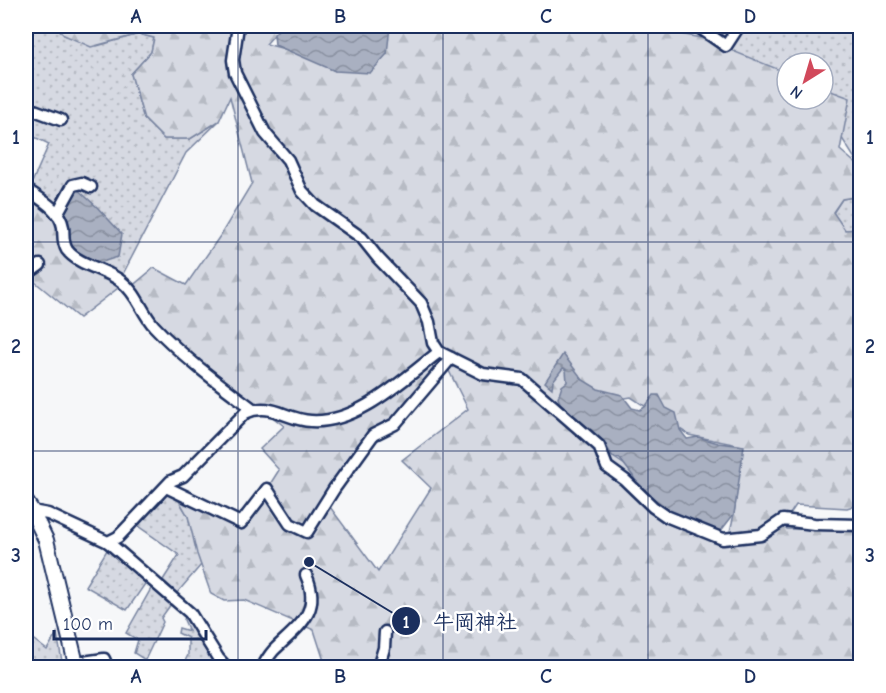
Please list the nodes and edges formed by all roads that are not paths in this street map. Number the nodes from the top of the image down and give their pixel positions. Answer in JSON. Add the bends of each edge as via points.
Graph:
{"nodes":[{"id":1,"x":238,"y":26,"type":"edge"},
{"id":2,"x":697,"y":26,"type":"edge"},
{"id":3,"x":739,"y":26,"type":"edge"},
{"id":4,"x":26,"y":107,"type":"edge"},
{"id":5,"x":61,"y":120,"type":"dead end"},
{"id":6,"x":92,"y":187,"type":"dead end"},
{"id":7,"x":26,"y":189,"type":"edge"},
{"id":8,"x":57,"y":214,"type":"junction"},
{"id":9,"x":40,"y":264,"type":"dead end"},
{"id":10,"x":26,"y":275,"type":"edge"},
{"id":11,"x":439,"y":352,"type":"junction"},
{"id":12,"x":451,"y":358,"type":"junction"},
{"id":13,"x":253,"y":409,"type":"junction"},
{"id":14,"x":166,"y":487,"type":"junction"},
{"id":15,"x":29,"y":507,"type":"edge"},
{"id":16,"x":861,"y":525,"type":"edge"},
{"id":17,"x":108,"y":542,"type":"junction"},
{"id":18,"x":306,"y":575,"type":"dead end"},
{"id":19,"x":385,"y":632,"type":"dead end"},
{"id":20,"x":76,"y":665,"type":"edge"},
{"id":21,"x":223,"y":666,"type":"edge"},
{"id":22,"x":108,"y":668,"type":"edge"},
{"id":23,"x":262,"y":668,"type":"edge"},
{"id":24,"x":378,"y":668,"type":"edge"}],
"edges":[{"from":1,"to":11,"type":"street","via":[[235,73],[265,132],[288,160],[302,190],[315,205],[362,238],[421,303]]},
{"from":2,"to":3,"type":"street","via":[[726,46]]},
{"from":4,"to":5,"type":"street"},
{"from":6,"to":8,"type":"street","via":[[73,185]]},
{"from":7,"to":8,"type":"street"},
{"from":8,"to":13,"type":"street","via":[[67,250],[120,279],[159,332],[197,368]]},
{"from":9,"to":10,"type":"street"},
{"from":11,"to":12,"type":"street"},
{"from":11,"to":13,"type":"street","via":[[369,404],[332,420],[310,421],[267,408]]},
{"from":12,"to":14,"type":"street","via":[[395,424],[373,435],[308,532],[290,524],[267,489],[241,522]]},
{"from":12,"to":16,"type":"street","via":[[483,374],[522,378],[600,446],[607,467],[653,507],[716,537],[761,535],[783,520]]},
{"from":13,"to":14,"type":"street","via":[[183,476]]},
{"from":14,"to":17,"type":"street","via":[[118,537]]},
{"from":15,"to":17,"type":"street"},
{"from":15,"to":20,"type":"main road","via":[[46,540]]},
{"from":17,"to":21,"type":"street","via":[[190,613]]},
{"from":18,"to":23,"type":"street","via":[[312,589],[310,611]]},
{"from":19,"to":24,"type":"street"},
{"from":20,"to":22,"type":"street","via":[[104,659]]}]}
